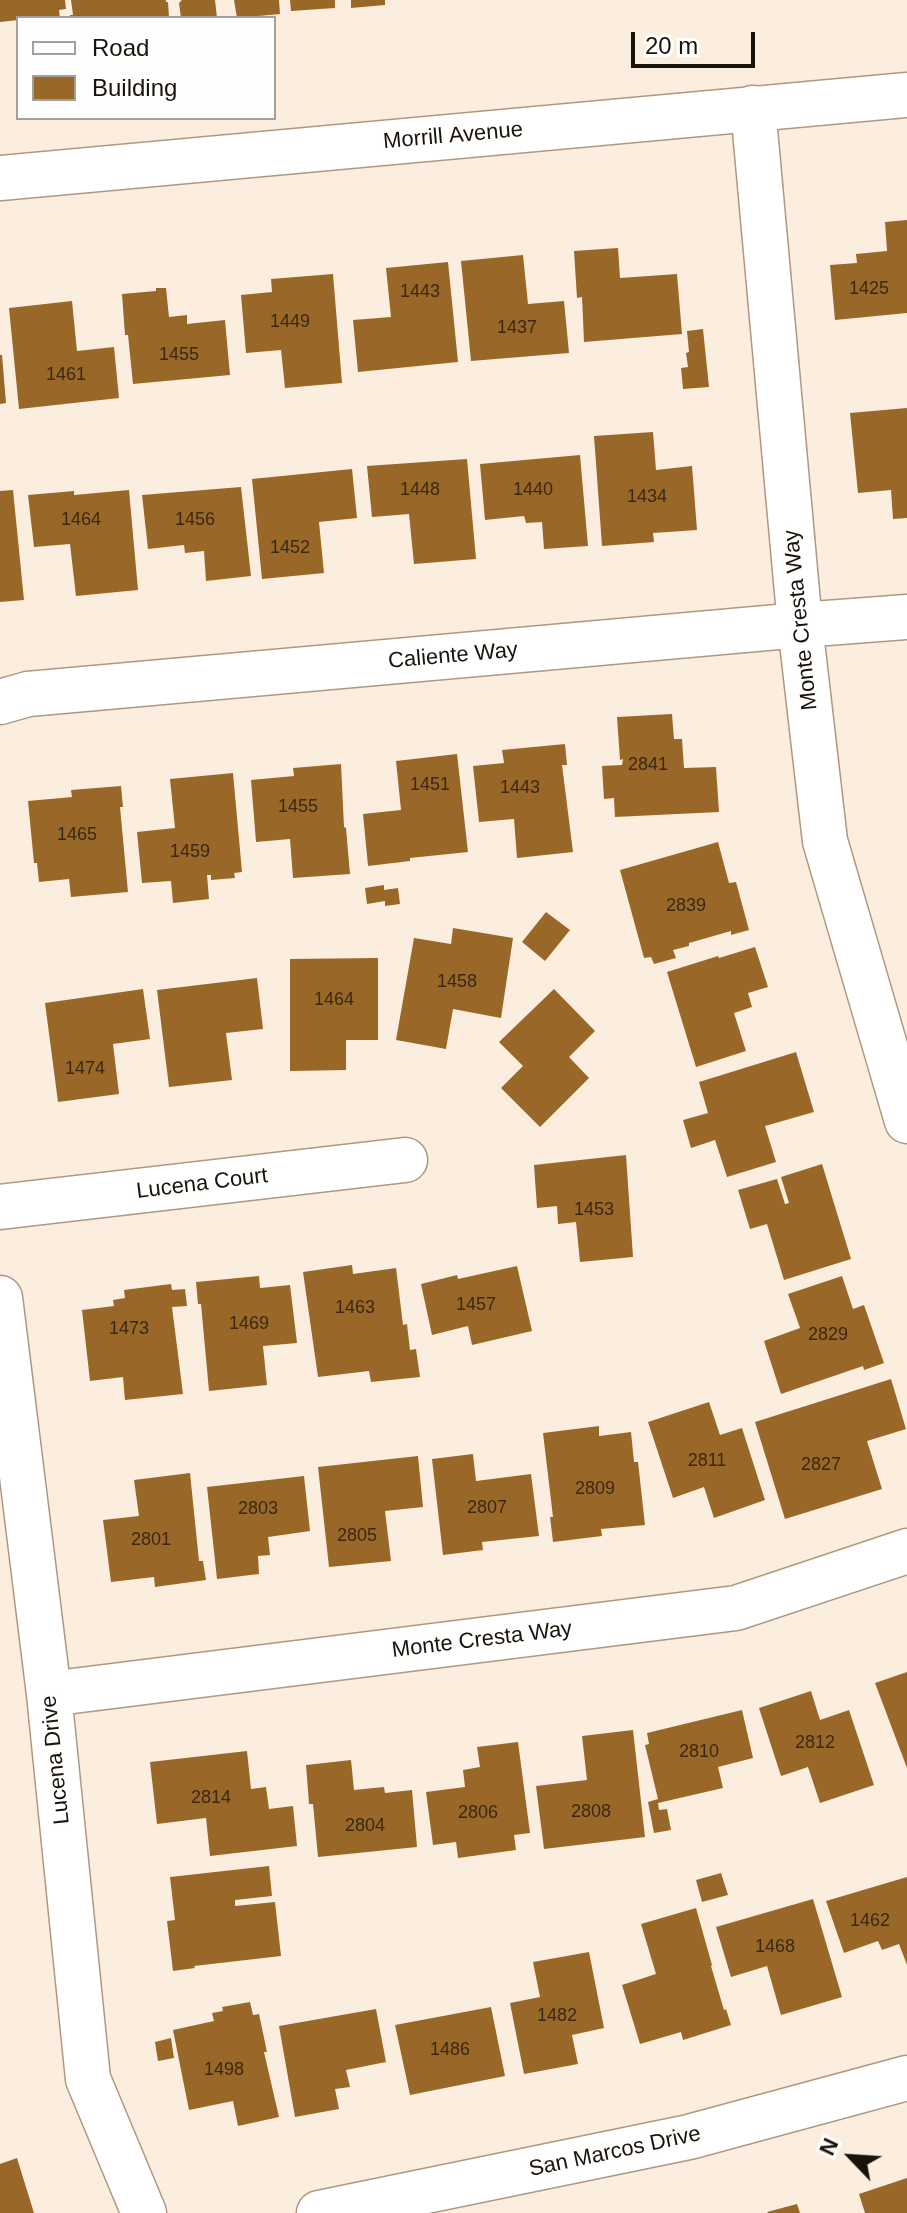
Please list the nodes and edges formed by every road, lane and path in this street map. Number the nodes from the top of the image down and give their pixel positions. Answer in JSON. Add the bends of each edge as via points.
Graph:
{"nodes":[{"id":1,"x":907,"y":95,"type":"edge"},
{"id":2,"x":753,"y":108,"type":"junction"},
{"id":3,"x":0,"y":178,"type":"edge"},
{"id":4,"x":907,"y":617,"type":"edge"},
{"id":5,"x":800,"y":625,"type":"junction"},
{"id":6,"x":0,"y":702,"type":"edge"},
{"id":7,"x":907,"y":1121,"type":"edge"},
{"id":8,"x":405,"y":1160,"type":"dead end"},
{"id":9,"x":0,"y":1207,"type":"edge"},
{"id":10,"x":0,"y":1298,"type":"edge"},
{"id":11,"x":907,"y":1551,"type":"edge"},
{"id":12,"x":49,"y":1694,"type":"junction"},
{"id":13,"x":907,"y":2078,"type":"edge"},
{"id":14,"x":144,"y":2213,"type":"edge"},
{"id":15,"x":319,"y":2213,"type":"edge"}],
"edges":[{"from":1,"to":2,"type":"street","name":"Morrill Avenue"},
{"from":2,"to":3,"type":"street","name":"Morrill Avenue"},
{"from":2,"to":5,"type":"street","name":"Monte Cresta Way"},
{"from":4,"to":5,"type":"street","name":"Caliente Way"},
{"from":5,"to":6,"type":"street","name":"Caliente Way","via":[[28,694]]},
{"from":5,"to":7,"type":"street","name":"Monte Cresta Way","via":[[825,841]]},
{"from":8,"to":9,"type":"street","name":"Lucena Court"},
{"from":10,"to":12,"type":"street","name":"Lucena Drive"},
{"from":11,"to":12,"type":"street","name":"Monte Cresta Way","via":[[736,1608]]},
{"from":12,"to":14,"type":"street","name":"Lucena Drive","via":[[88,2079]]},
{"from":13,"to":15,"type":"street","name":"San Marcos Drive","via":[[689,2137]]}]}
